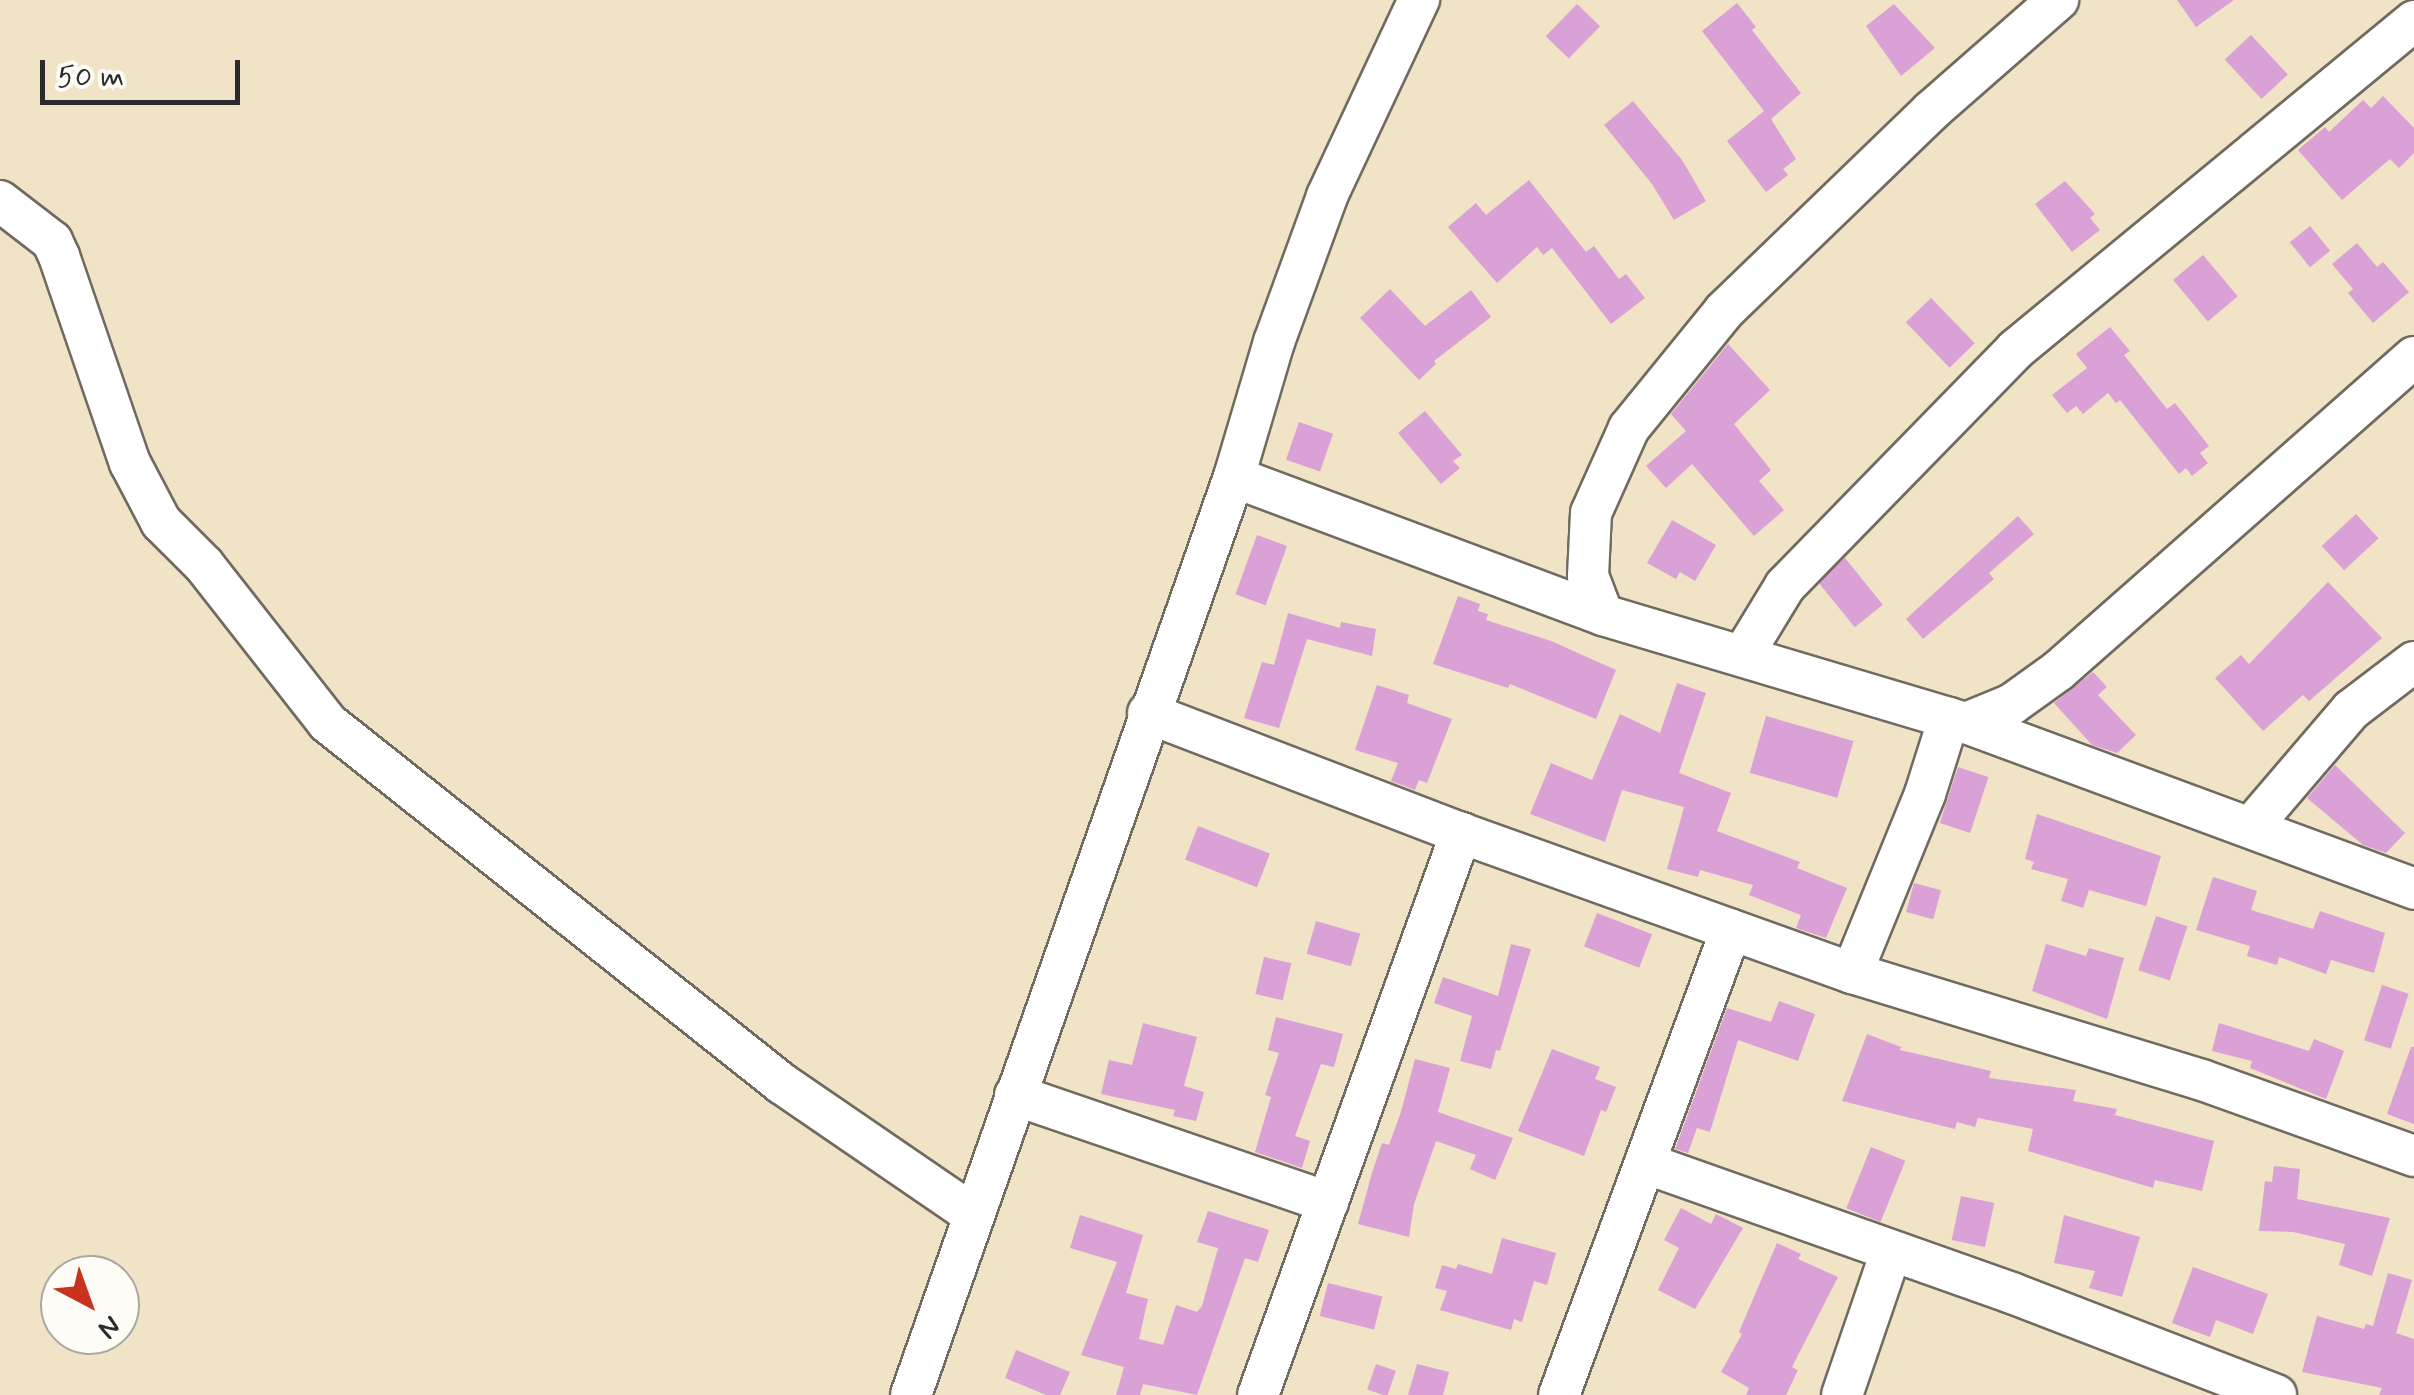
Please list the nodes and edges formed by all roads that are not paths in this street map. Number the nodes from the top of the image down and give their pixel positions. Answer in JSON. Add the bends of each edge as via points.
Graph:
{"nodes":[{"id":1,"x":1419,"y":0,"type":"edge"},
{"id":2,"x":2058,"y":0,"type":"edge"},
{"id":3,"x":2414,"y":21,"type":"edge"},
{"id":4,"x":0,"y":200,"type":"edge"},
{"id":5,"x":2414,"y":356,"type":"edge"},
{"id":6,"x":1234,"y":477,"type":"junction"},
{"id":7,"x":1603,"y":615,"type":"junction"},
{"id":8,"x":1743,"y":655,"type":"junction"},
{"id":9,"x":2414,"y":662,"type":"edge"},
{"id":10,"x":1148,"y":713,"type":"junction"},
{"id":11,"x":1958,"y":721,"type":"junction"},
{"id":12,"x":2250,"y":827,"type":"junction"},
{"id":13,"x":1461,"y":832,"type":"junction"},
{"id":14,"x":2414,"y":889,"type":"edge"},
{"id":15,"x":1731,"y":930,"type":"junction"},
{"id":16,"x":1852,"y":973,"type":"junction"},
{"id":17,"x":1015,"y":1095,"type":"junction"},
{"id":18,"x":2414,"y":1156,"type":"edge"},
{"id":19,"x":1646,"y":1162,"type":"junction"},
{"id":20,"x":1328,"y":1202,"type":"junction"},
{"id":21,"x":974,"y":1214,"type":"junction"},
{"id":22,"x":1891,"y":1252,"type":"junction"},
{"id":23,"x":911,"y":1395,"type":"edge"},
{"id":24,"x":1258,"y":1395,"type":"edge"},
{"id":25,"x":1559,"y":1395,"type":"edge"},
{"id":26,"x":1842,"y":1395,"type":"edge"},
{"id":27,"x":2276,"y":1395,"type":"edge"}],
"edges":[{"from":1,"to":6,"type":"street","via":[[1328,196]]},
{"from":2,"to":7,"type":"street","via":[[1931,110],[1724,311],[1629,428],[1591,514],[1588,576]]},
{"from":3,"to":8,"type":"street","via":[[2015,350],[1798,571]]},
{"from":4,"to":21,"type":"street","via":[[52,241],[60,256],[130,463],[161,522],[204,564],[328,722],[782,1082]]},
{"from":5,"to":11,"type":"street","via":[[2058,670],[2012,704]]},
{"from":6,"to":7,"type":"street"},
{"from":6,"to":10,"type":"street"},
{"from":7,"to":8,"type":"street"},
{"from":8,"to":11,"type":"street"},
{"from":9,"to":12,"type":"street","via":[[2350,710]]},
{"from":10,"to":13,"type":"street"},
{"from":10,"to":17,"type":"street"},
{"from":11,"to":12,"type":"street"},
{"from":11,"to":16,"type":"street"},
{"from":12,"to":14,"type":"street"},
{"from":13,"to":15,"type":"street"},
{"from":13,"to":20,"type":"street"},
{"from":15,"to":16,"type":"street"},
{"from":15,"to":19,"type":"street"},
{"from":16,"to":18,"type":"street","via":[[2202,1080]]},
{"from":17,"to":20,"type":"street"},
{"from":17,"to":21,"type":"street"},
{"from":19,"to":22,"type":"street"},
{"from":19,"to":25,"type":"street"},
{"from":20,"to":24,"type":"street"},
{"from":21,"to":23,"type":"street"},
{"from":22,"to":26,"type":"street"},
{"from":22,"to":27,"type":"street"}]}
